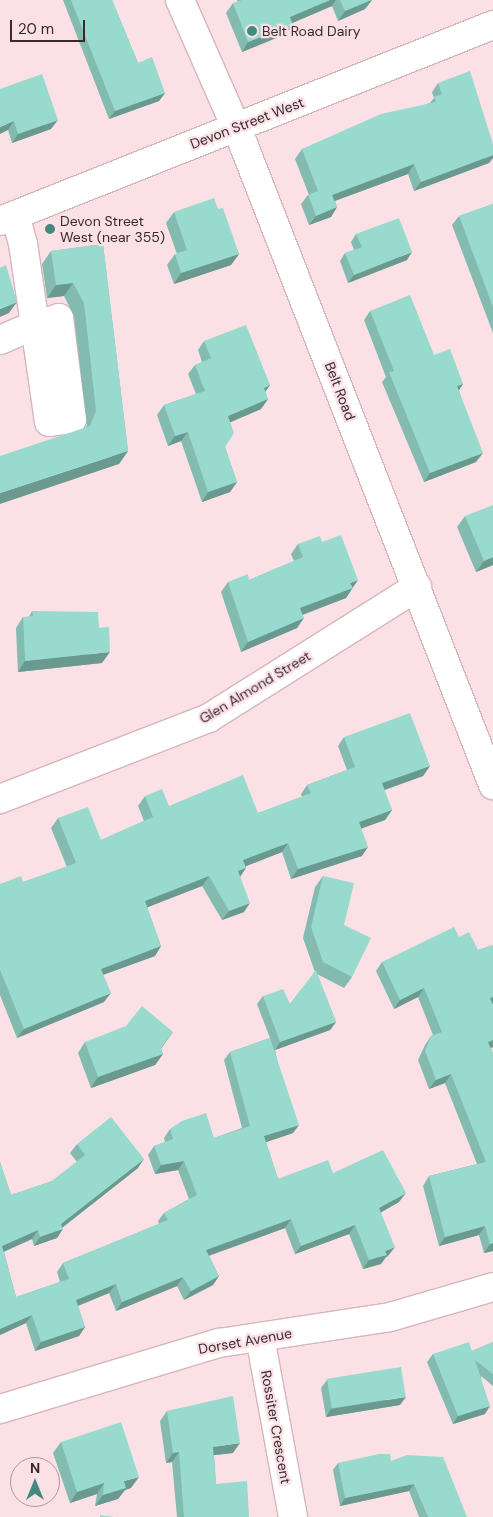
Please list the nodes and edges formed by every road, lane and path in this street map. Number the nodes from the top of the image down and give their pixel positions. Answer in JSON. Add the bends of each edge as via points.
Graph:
{"nodes":[{"id":1,"x":180,"y":0,"type":"edge"},
{"id":2,"x":493,"y":25,"type":"edge"},
{"id":3,"x":234,"y":129,"type":"junction"},
{"id":4,"x":7,"y":218,"type":"edge"},
{"id":5,"x":0,"y":340,"type":"edge"},
{"id":6,"x":417,"y":587,"type":"junction"},
{"id":7,"x":493,"y":786,"type":"edge"},
{"id":8,"x":0,"y":799,"type":"edge"},
{"id":9,"x":493,"y":1287,"type":"edge"},
{"id":10,"x":260,"y":1337,"type":"junction"},
{"id":11,"x":0,"y":1409,"type":"edge"},
{"id":12,"x":294,"y":1517,"type":"edge"}],
"edges":[{"from":1,"to":3,"type":"street","name":"Belt Road"},
{"from":2,"to":3,"type":"street","name":"Devon Street West"},
{"from":3,"to":4,"type":"street","name":"Devon Street West"},
{"from":3,"to":6,"type":"street","name":"Belt Road"},
{"from":4,"to":5,"type":"street","via":[[35,326]]},
{"from":6,"to":7,"type":"street","name":"Belt Road"},
{"from":6,"to":8,"type":"street","name":"Glen Almond Street","via":[[209,718]]},
{"from":9,"to":10,"type":"street","name":"Dorset Avenue","via":[[390,1317]]},
{"from":10,"to":11,"type":"street","name":"Dorset Avenue","via":[[209,1346]]},
{"from":10,"to":12,"type":"street","name":"Rossiter Crescent"}]}
